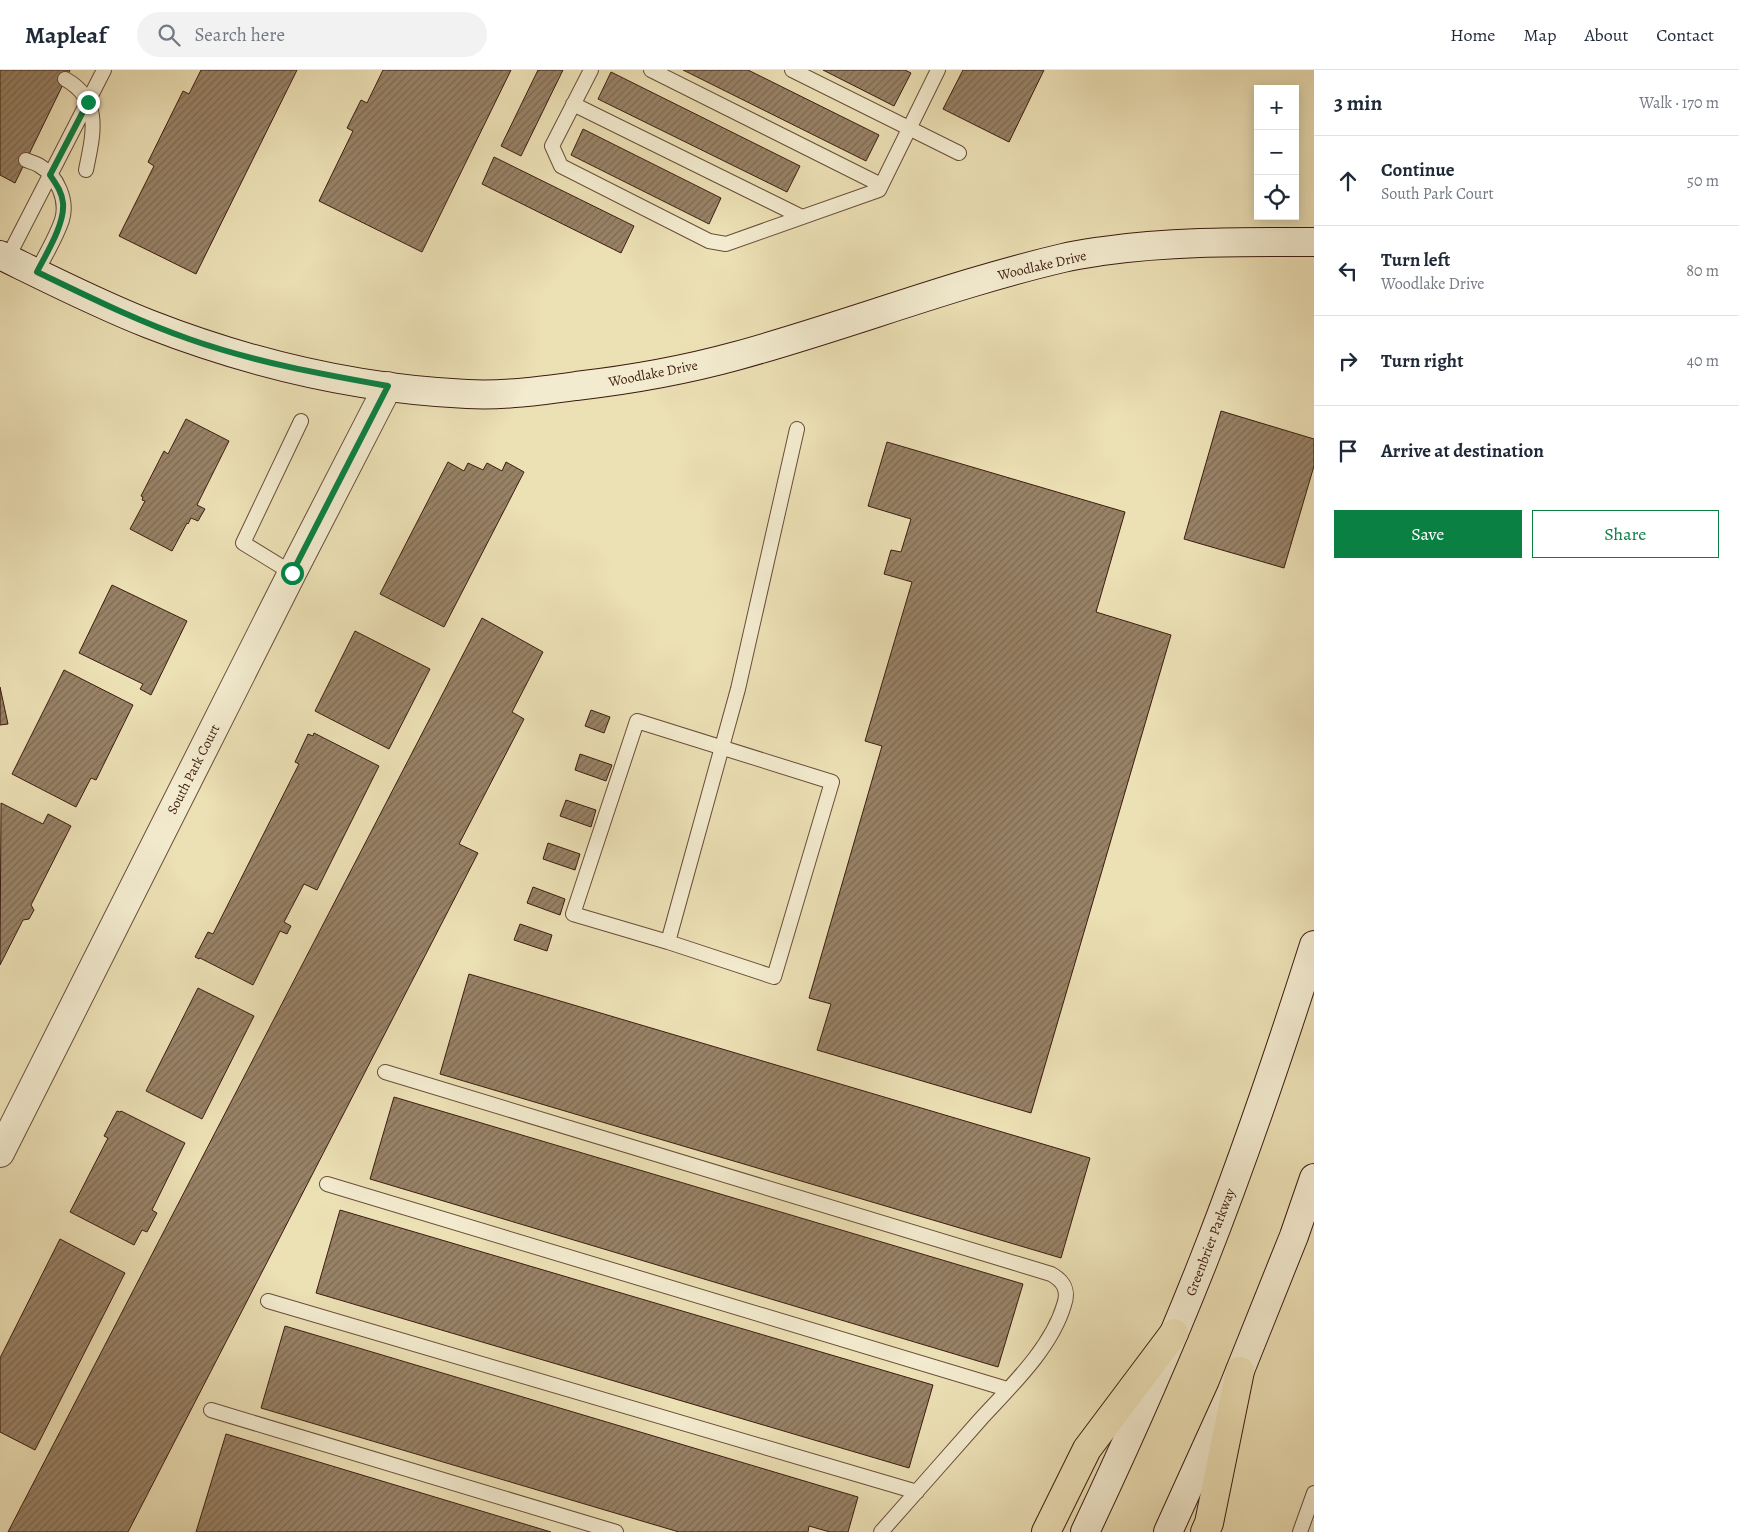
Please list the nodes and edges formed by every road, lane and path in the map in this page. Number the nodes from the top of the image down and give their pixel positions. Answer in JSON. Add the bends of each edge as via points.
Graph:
{"nodes":[{"id":1,"x":104,"y":70,"type":"edge"},
{"id":2,"x":591,"y":70,"type":"edge"},
{"id":3,"x":651,"y":70,"type":"edge"},
{"id":4,"x":792,"y":70,"type":"edge"},
{"id":5,"x":938,"y":70,"type":"edge"},
{"id":6,"x":65,"y":79,"type":"dead end"},
{"id":7,"x":88,"y":102,"type":"junction"},
{"id":8,"x":573,"y":104,"type":"junction"},
{"id":9,"x":910,"y":127,"type":"junction"},
{"id":10,"x":959,"y":152,"type":"dead end"},
{"id":11,"x":26,"y":160,"type":"dead end"},
{"id":12,"x":86,"y":170,"type":"dead end"},
{"id":13,"x":50,"y":175,"type":"junction"},
{"id":14,"x":881,"y":185,"type":"junction"},
{"id":15,"x":802,"y":217,"type":"junction"},
{"id":16,"x":1314,"y":242,"type":"edge"},
{"id":17,"x":4,"y":257,"type":"edge"},
{"id":18,"x":37,"y":272,"type":"junction"},
{"id":19,"x":388,"y":386,"type":"junction"},
{"id":20,"x":301,"y":421,"type":"dead end"},
{"id":21,"x":797,"y":429,"type":"dead end"},
{"id":22,"x":292,"y":573,"type":"junction"},
{"id":23,"x":722,"y":748,"type":"junction"},
{"id":24,"x":668,"y":942,"type":"junction"},
{"id":25,"x":1314,"y":945,"type":"edge"},
{"id":26,"x":385,"y":1072,"type":"dead end"},
{"id":27,"x":0,"y":1153,"type":"edge"},
{"id":28,"x":1314,"y":1178,"type":"edge"},
{"id":29,"x":327,"y":1184,"type":"dead end"},
{"id":30,"x":268,"y":1301,"type":"dead end"},
{"id":31,"x":1174,"y":1333,"type":"junction"},
{"id":32,"x":1240,"y":1371,"type":"junction"},
{"id":33,"x":1007,"y":1389,"type":"junction"},
{"id":34,"x":211,"y":1410,"type":"dead end"},
{"id":35,"x":916,"y":1492,"type":"junction"},
{"id":36,"x":1314,"y":1493,"type":"edge"},
{"id":37,"x":616,"y":1532,"type":"edge"},
{"id":38,"x":881,"y":1532,"type":"edge"},
{"id":39,"x":1046,"y":1532,"type":"edge"},
{"id":40,"x":1085,"y":1532,"type":"edge"},
{"id":41,"x":1168,"y":1532,"type":"edge"},
{"id":42,"x":1205,"y":1532,"type":"edge"},
{"id":43,"x":1300,"y":1532,"type":"edge"}],
"edges":[{"from":1,"to":7,"type":"lane"},
{"from":2,"to":8,"type":"lane"},
{"from":3,"to":14,"type":"lane"},
{"from":4,"to":9,"type":"lane"},
{"from":5,"to":9,"type":"lane"},
{"from":6,"to":7,"type":"lane","via":[[86,95]]},
{"from":7,"to":12,"type":"lane","via":[[93,121]]},
{"from":7,"to":13,"type":"lane"},
{"from":8,"to":15,"type":"lane"},
{"from":8,"to":15,"type":"lane","via":[[552,146],[561,166],[709,241],[726,244]]},
{"from":9,"to":10,"type":"lane"},
{"from":9,"to":14,"type":"lane"},
{"from":11,"to":13,"type":"lane"},
{"from":13,"to":17,"type":"lane"},
{"from":13,"to":18,"type":"lane","via":[[60,190],[62,218]]},
{"from":14,"to":15,"type":"lane","via":[[879,190]]},
{"from":16,"to":19,"type":"street","name":"Woodlake Drive","via":[[1189,243],[1066,257],[993,276],[734,357],[622,380],[538,391],[469,394]]},
{"from":17,"to":18,"type":"street","name":"Woodlake Drive"},
{"from":18,"to":19,"type":"street","name":"Woodlake Drive","via":[[134,318],[200,343],[297,370]]},
{"from":19,"to":22,"type":"street","name":"South Park Court"},
{"from":20,"to":22,"type":"lane","via":[[243,543]]},
{"from":21,"to":23,"type":"lane"},
{"from":22,"to":27,"type":"street","name":"South Park Court"},
{"from":23,"to":24,"type":"lane"},
{"from":23,"to":24,"type":"lane","via":[[637,721],[573,914]]},
{"from":23,"to":24,"type":"lane","via":[[832,782],[774,977]]},
{"from":25,"to":31,"type":"street","name":"Greenbrier Parkway","via":[[1243,1158]]},
{"from":26,"to":33,"type":"lane","via":[[1051,1274],[1064,1284],[1065,1304],[1039,1354]]},
{"from":28,"to":32,"type":"street"},
{"from":29,"to":33,"type":"lane"},
{"from":30,"to":35,"type":"lane"},
{"from":31,"to":39,"type":"highway","via":[[1087,1449]]},
{"from":31,"to":40,"type":"street","name":"Greenbrier Parkway"},
{"from":32,"to":41,"type":"street"},
{"from":32,"to":42,"type":"highway"},
{"from":33,"to":35,"type":"lane"},
{"from":34,"to":37,"type":"lane"},
{"from":35,"to":38,"type":"lane"},
{"from":36,"to":43,"type":"lane"}]}
